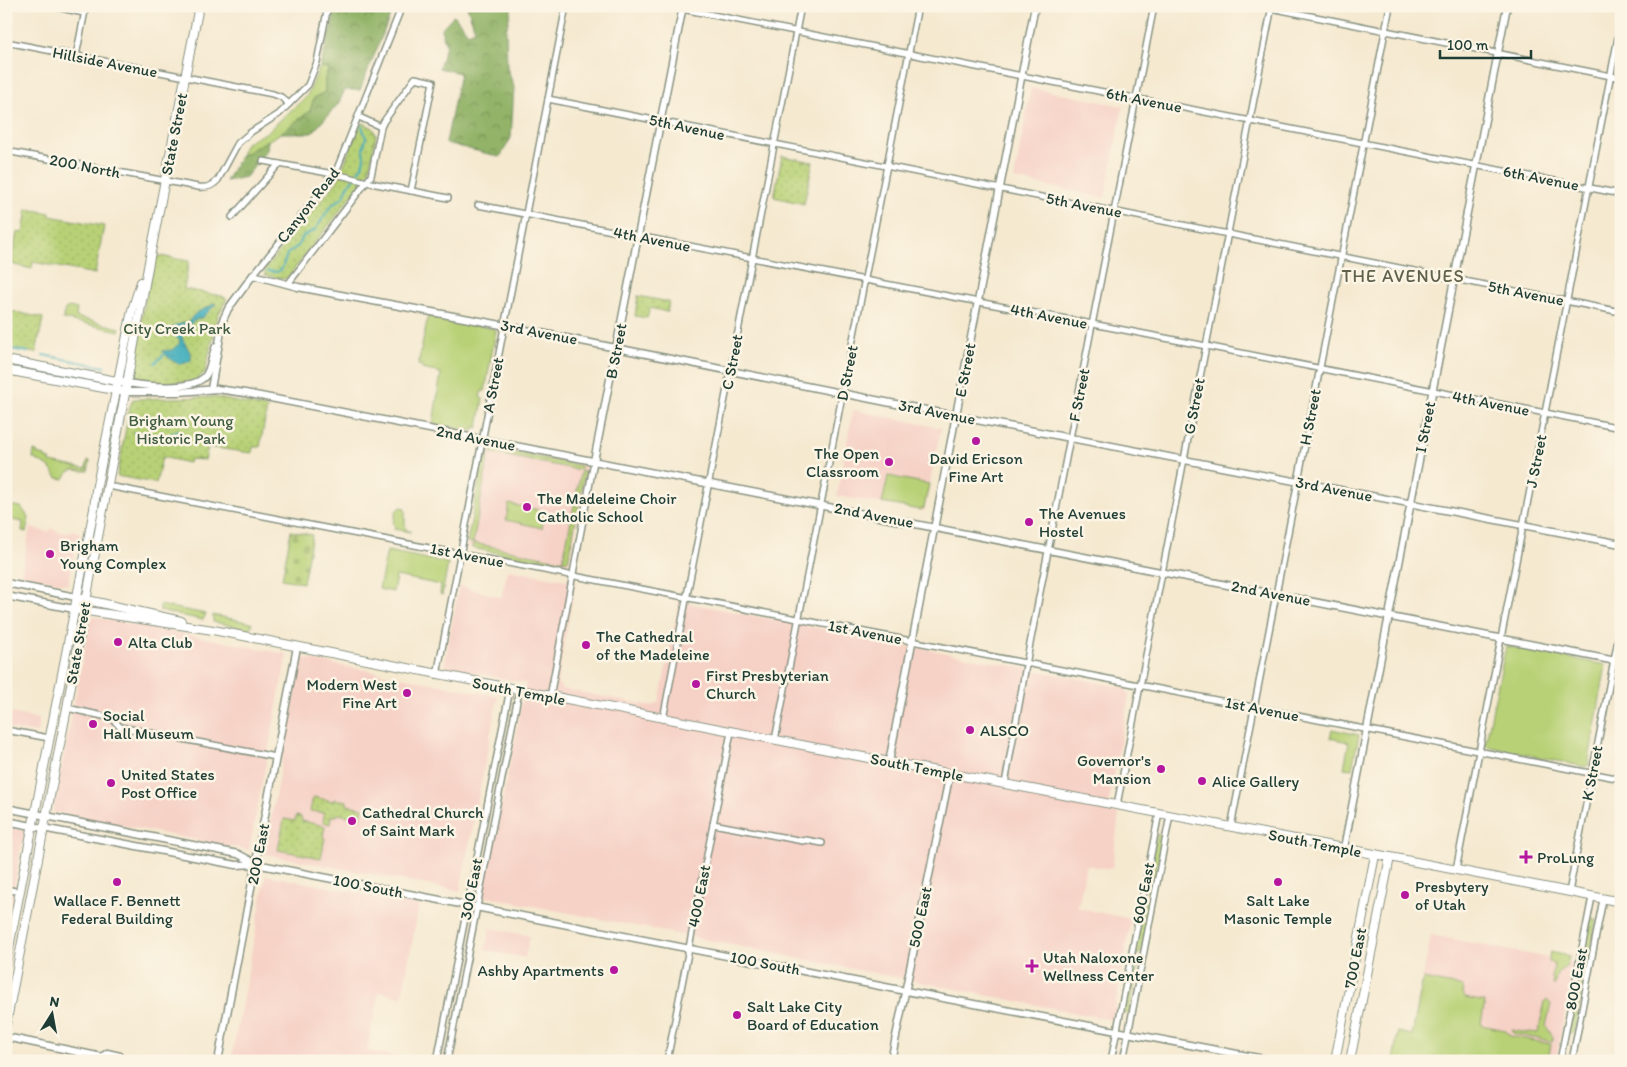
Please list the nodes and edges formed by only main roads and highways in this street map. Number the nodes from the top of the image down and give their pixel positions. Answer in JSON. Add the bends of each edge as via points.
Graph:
{"nodes":[{"id":1,"x":199,"y":6,"type":"edge"},
{"id":2,"x":148,"y":262,"type":"junction"},
{"id":3,"x":6,"y":360,"type":"edge"},
{"id":4,"x":6,"y":370,"type":"edge"},
{"id":5,"x":118,"y":381,"type":"junction"},
{"id":6,"x":127,"y":383,"type":"junction"},
{"id":7,"x":116,"y":391,"type":"junction"},
{"id":8,"x":125,"y":392,"type":"junction"},
{"id":9,"x":76,"y":598,"type":"junction"},
{"id":10,"x":86,"y":600,"type":"junction"},
{"id":11,"x":74,"y":609,"type":"junction"},
{"id":12,"x":84,"y":611,"type":"junction"},
{"id":13,"x":213,"y":630,"type":"junction"},
{"id":14,"x":1375,"y":854,"type":"junction"},
{"id":15,"x":1390,"y":857,"type":"junction"},
{"id":16,"x":1621,"y":902,"type":"edge"},
{"id":17,"x":6,"y":962,"type":"edge"},
{"id":18,"x":6,"y":1025,"type":"edge"},
{"id":19,"x":1335,"y":1061,"type":"edge"},
{"id":20,"x":1350,"y":1061,"type":"edge"}],
"edges":[{"from":1,"to":2,"type":"main road","name":"State Street"},
{"from":2,"to":5,"type":"main road","name":"State Street","via":[[132,310]]},
{"from":2,"to":6,"type":"main road","name":"State Street"},
{"from":3,"to":5,"type":"main road"},
{"from":4,"to":7,"type":"main road"},
{"from":5,"to":6,"type":"main road"},
{"from":5,"to":7,"type":"main road","name":"State Street"},
{"from":6,"to":8,"type":"main road","name":"State Street"},
{"from":7,"to":8,"type":"main road"},
{"from":7,"to":9,"type":"main road","name":"State Street"},
{"from":8,"to":10,"type":"main road","name":"State Street"},
{"from":9,"to":10,"type":"main road","name":"South Temple"},
{"from":9,"to":11,"type":"main road","name":"State Street"},
{"from":10,"to":12,"type":"main road","name":"State Street"},
{"from":10,"to":13,"type":"main road","name":"South Temple"},
{"from":11,"to":12,"type":"main road","name":"South Temple"},
{"from":11,"to":17,"type":"main road","name":"State Street"},
{"from":12,"to":13,"type":"main road","name":"South Temple"},
{"from":12,"to":18,"type":"main road","name":"State Street"},
{"from":13,"to":14,"type":"main road","name":"South Temple"},
{"from":14,"to":15,"type":"main road","name":"South Temple"},
{"from":14,"to":19,"type":"main road","name":"700 East"},
{"from":15,"to":16,"type":"main road","name":"South Temple"},
{"from":15,"to":20,"type":"main road","name":"700 East"}]}
